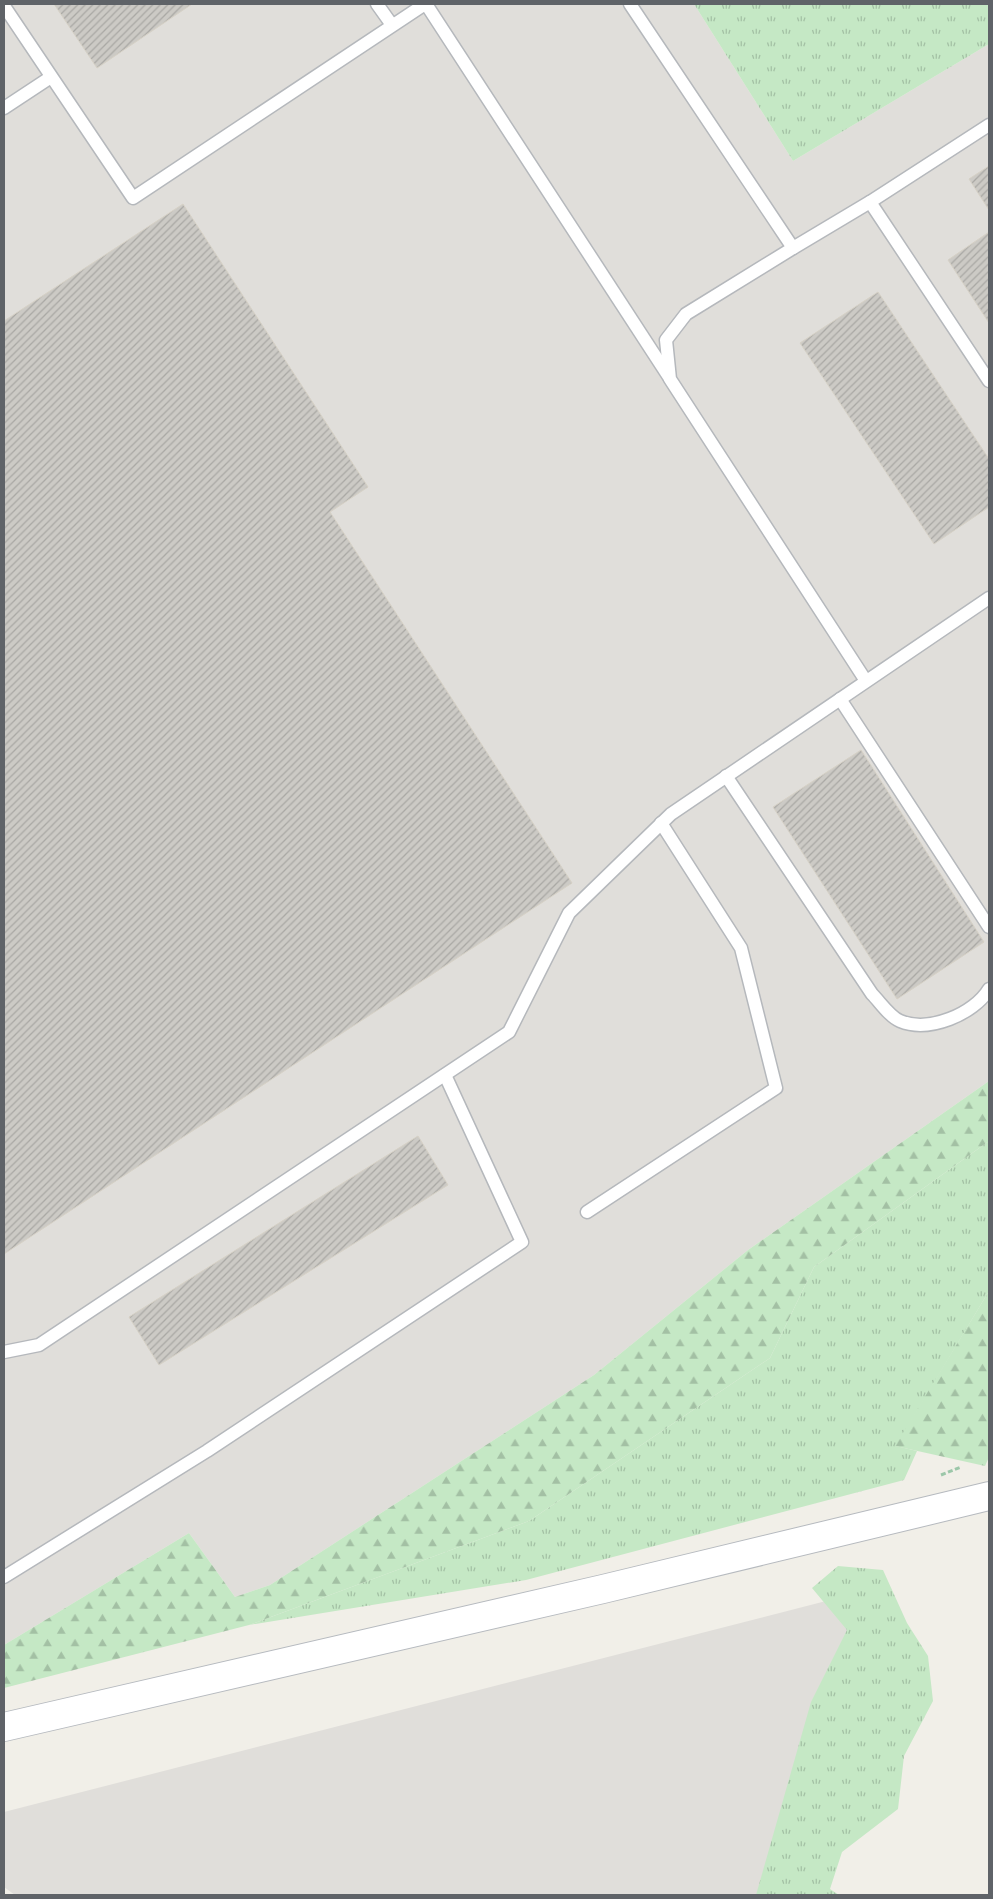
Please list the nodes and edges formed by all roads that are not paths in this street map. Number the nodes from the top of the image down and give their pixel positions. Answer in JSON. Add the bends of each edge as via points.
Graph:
{"nodes":[{"id":1,"x":377,"y":4,"type":"edge"},
{"id":2,"x":426,"y":4,"type":"edge"},
{"id":3,"x":630,"y":4,"type":"edge"},
{"id":4,"x":4,"y":6,"type":"edge"},
{"id":5,"x":392,"y":25,"type":"junction"},
{"id":6,"x":51,"y":77,"type":"junction"},
{"id":7,"x":4,"y":108,"type":"edge"},
{"id":8,"x":989,"y":126,"type":"edge"},
{"id":9,"x":870,"y":202,"type":"junction"},
{"id":10,"x":793,"y":248,"type":"junction"},
{"id":11,"x":670,"y":379,"type":"junction"},
{"id":12,"x":989,"y":381,"type":"edge"},
{"id":13,"x":989,"y":598,"type":"edge"},
{"id":14,"x":866,"y":681,"type":"junction"},
{"id":15,"x":840,"y":699,"type":"junction"},
{"id":16,"x":726,"y":776,"type":"junction"},
{"id":17,"x":661,"y":824,"type":"junction"},
{"id":18,"x":989,"y":927,"type":"edge"},
{"id":19,"x":989,"y":989,"type":"edge"},
{"id":20,"x":446,"y":1075,"type":"junction"},
{"id":21,"x":587,"y":1212,"type":"dead end"},
{"id":22,"x":4,"y":1352,"type":"edge"},
{"id":23,"x":989,"y":1496,"type":"edge"},
{"id":24,"x":4,"y":1577,"type":"edge"},
{"id":25,"x":4,"y":1727,"type":"edge"}],
"edges":[{"from":1,"to":5,"type":"lane"},
{"from":2,"to":5,"type":"lane"},
{"from":2,"to":11,"type":"lane"},
{"from":3,"to":10,"type":"lane"},
{"from":4,"to":6,"type":"lane"},
{"from":5,"to":6,"type":"lane","via":[[133,198]]},
{"from":6,"to":7,"type":"lane"},
{"from":8,"to":9,"type":"lane"},
{"from":9,"to":10,"type":"lane"},
{"from":9,"to":12,"type":"lane"},
{"from":10,"to":11,"type":"lane","via":[[686,314],[666,340]]},
{"from":11,"to":14,"type":"lane"},
{"from":13,"to":14,"type":"lane"},
{"from":14,"to":15,"type":"lane"},
{"from":15,"to":16,"type":"lane"},
{"from":15,"to":18,"type":"lane"},
{"from":16,"to":17,"type":"lane","via":[[670,814]]},
{"from":16,"to":19,"type":"lane","via":[[872,994],[900,1021],[931,1025],[964,1013],[983,999]]},
{"from":17,"to":20,"type":"lane","via":[[569,913],[509,1032]]},
{"from":17,"to":21,"type":"lane","via":[[741,948],[776,1088]]},
{"from":20,"to":22,"type":"lane","via":[[39,1345]]},
{"from":20,"to":24,"type":"lane","via":[[522,1242],[207,1451]]},
{"from":23,"to":25,"type":"main road"}]}
